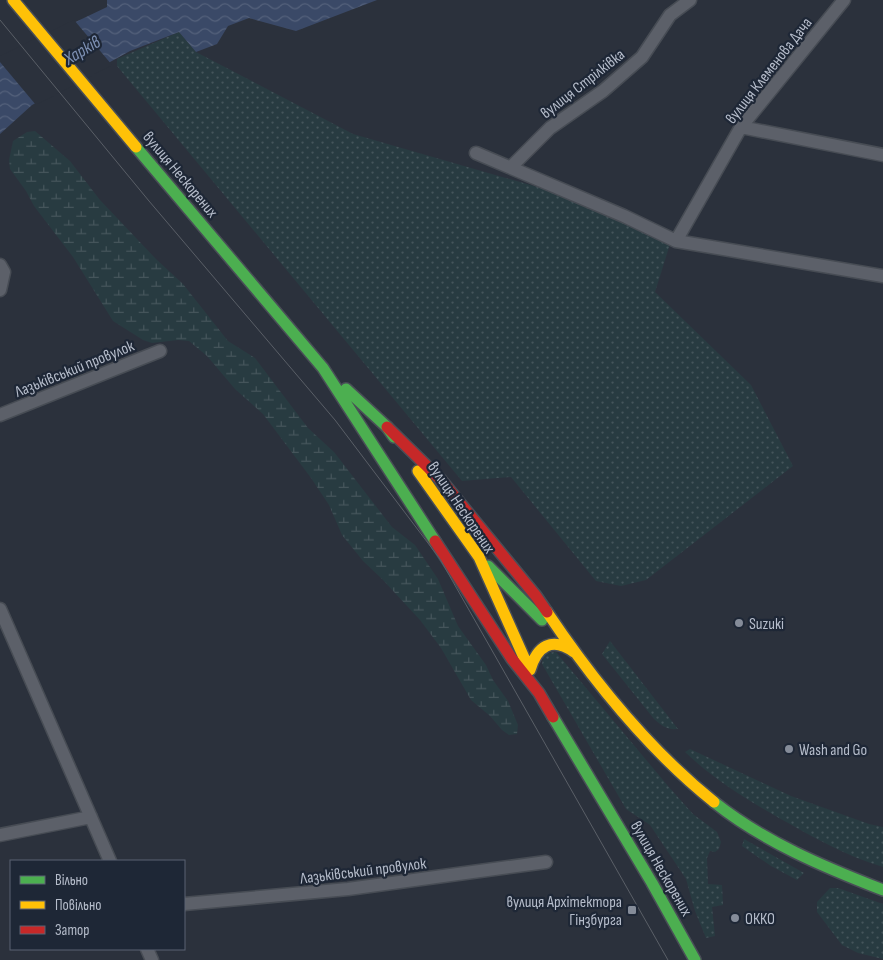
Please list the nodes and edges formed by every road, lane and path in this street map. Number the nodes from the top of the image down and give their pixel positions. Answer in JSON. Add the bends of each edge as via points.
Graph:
{"nodes":[{"id":1,"x":13,"y":0,"type":"edge"},
{"id":2,"x":690,"y":0,"type":"edge"},
{"id":3,"x":844,"y":0,"type":"edge"},
{"id":4,"x":741,"y":127,"type":"junction"},
{"id":5,"x":476,"y":153,"type":"dead end"},
{"id":6,"x":883,"y":155,"type":"edge"},
{"id":7,"x":510,"y":167,"type":"junction"},
{"id":8,"x":676,"y":241,"type":"junction"},
{"id":9,"x":0,"y":265,"type":"edge"},
{"id":10,"x":883,"y":276,"type":"edge"},
{"id":11,"x":0,"y":290,"type":"edge"},
{"id":12,"x":160,"y":351,"type":"dead end"},
{"id":13,"x":323,"y":368,"type":"junction"},
{"id":14,"x":0,"y":415,"type":"edge"},
{"id":15,"x":387,"y":427,"type":"junction"},
{"id":16,"x":371,"y":440,"type":"junction"},
{"id":17,"x":478,"y":557,"type":"junction"},
{"id":18,"x":0,"y":609,"type":"edge"},
{"id":19,"x":574,"y":652,"type":"junction"},
{"id":20,"x":530,"y":670,"type":"junction"},
{"id":21,"x":537,"y":690,"type":"junction"},
{"id":22,"x":91,"y":817,"type":"junction"},
{"id":23,"x":0,"y":835,"type":"edge"},
{"id":24,"x":110,"y":860,"type":"edge"},
{"id":25,"x":546,"y":862,"type":"dead end"},
{"id":26,"x":881,"y":889,"type":"edge"},
{"id":27,"x":185,"y":904,"type":"edge"},
{"id":28,"x":695,"y":960,"type":"edge"}],
"edges":[{"from":1,"to":13,"type":"main road","name":"вулиця Нескорених"},
{"from":2,"to":7,"type":"street","name":"вулиця Стрілківка","via":[[670,15],[642,57],[550,128]]},
{"from":3,"to":4,"type":"street","name":"вулиця Клеменова Дача"},
{"from":4,"to":6,"type":"street"},
{"from":4,"to":8,"type":"street","name":"вулиця Клеменова Дача"},
{"from":5,"to":7,"type":"street"},
{"from":7,"to":8,"type":"street"},
{"from":8,"to":10,"type":"street"},
{"from":9,"to":11,"type":"street","via":[[4,272]]},
{"from":12,"to":14,"type":"street","name":"Лазьківський провулок"},
{"from":13,"to":15,"type":"main road","name":"вулиця Нескорених"},
{"from":13,"to":16,"type":"main road","name":"вулиця Нескорених"},
{"from":15,"to":17,"type":"main road","name":"вулиця Нескорених"},
{"from":15,"to":19,"type":"main road","via":[[441,480],[536,596]]},
{"from":16,"to":17,"type":"main road"},
{"from":16,"to":21,"type":"main road","name":"вулиця Нескорених","via":[[512,659]]},
{"from":17,"to":19,"type":"main road"},
{"from":17,"to":20,"type":"main road","name":"вулиця Нескорених"},
{"from":18,"to":22,"type":"street"},
{"from":19,"to":20,"type":"main road","via":[[561,644],[545,646],[537,653]]},
{"from":19,"to":26,"type":"main road","via":[[660,754],[706,797],[788,849]]},
{"from":20,"to":21,"type":"main road","name":"вулиця Нескорених"},
{"from":21,"to":28,"type":"main road","name":"вулиця Нескорених"},
{"from":22,"to":23,"type":"street"},
{"from":22,"to":24,"type":"street"},
{"from":25,"to":27,"type":"street","name":"Лазьківський провулок","via":[[348,890]]}]}
